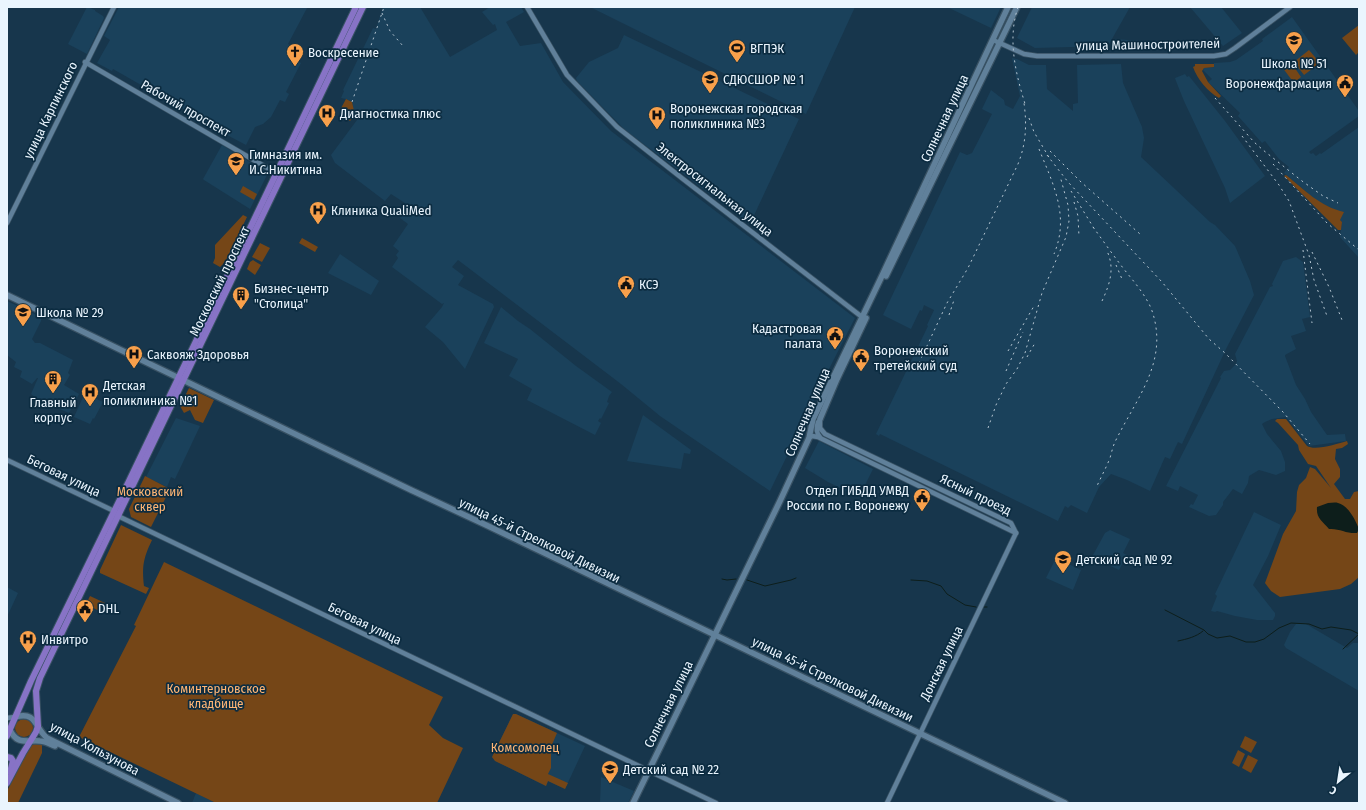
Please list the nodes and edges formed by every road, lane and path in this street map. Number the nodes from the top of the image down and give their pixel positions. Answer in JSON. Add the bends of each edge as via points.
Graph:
{"nodes":[{"id":1,"x":114,"y":7,"type":"edge"},
{"id":2,"x":356,"y":7,"type":"edge"},
{"id":3,"x":362,"y":7,"type":"edge"},
{"id":4,"x":526,"y":7,"type":"edge"},
{"id":5,"x":1008,"y":7,"type":"edge"},
{"id":6,"x":1017,"y":7,"type":"edge"},
{"id":7,"x":1290,"y":7,"type":"edge"},
{"id":8,"x":993,"y":40,"type":"junction"},
{"id":9,"x":999,"y":43,"type":"junction"},
{"id":10,"x":86,"y":62,"type":"junction"},
{"id":11,"x":276,"y":173,"type":"junction"},
{"id":12,"x":7,"y":223,"type":"edge"},
{"id":13,"x":250,"y":235,"type":"junction"},
{"id":14,"x":7,"y":295,"type":"edge"},
{"id":15,"x":864,"y":317,"type":"junction"},
{"id":16,"x":180,"y":379,"type":"junction"},
{"id":17,"x":820,"y":419,"type":"junction"},
{"id":18,"x":809,"y":438,"type":"junction"},
{"id":19,"x":821,"y":438,"type":"junction"},
{"id":20,"x":7,"y":460,"type":"edge"},
{"id":21,"x":116,"y":514,"type":"junction"},
{"id":22,"x":996,"y":516,"type":"junction"},
{"id":23,"x":984,"y":518,"type":"junction"},
{"id":24,"x":1016,"y":533,"type":"junction"},
{"id":25,"x":714,"y":635,"type":"junction"},
{"id":26,"x":16,"y":717,"type":"junction"},
{"id":27,"x":7,"y":718,"type":"edge"},
{"id":28,"x":38,"y":726,"type":"junction"},
{"id":29,"x":8,"y":730,"type":"edge"},
{"id":30,"x":920,"y":733,"type":"junction"},
{"id":31,"x":30,"y":741,"type":"junction"},
{"id":32,"x":7,"y":757,"type":"edge"},
{"id":33,"x":648,"y":771,"type":"junction"},
{"id":34,"x":7,"y":783,"type":"edge"},
{"id":35,"x":172,"y":803,"type":"edge"},
{"id":36,"x":178,"y":803,"type":"edge"},
{"id":37,"x":633,"y":803,"type":"edge"},
{"id":38,"x":716,"y":803,"type":"edge"},
{"id":39,"x":887,"y":803,"type":"edge"},
{"id":40,"x":1065,"y":803,"type":"edge"}],
"edges":[{"from":1,"to":10,"type":"street","name":"улица Карпинского"},
{"from":2,"to":11,"type":"main road","name":"Московский проспект"},
{"from":3,"to":13,"type":"main road","name":"Московский проспект"},
{"from":4,"to":15,"type":"street","name":"Электросигнальная улица","via":[[566,75],[617,127]]},
{"from":5,"to":8,"type":"main road","name":"Солнечная улица"},
{"from":6,"to":9,"type":"main road","name":"Солнечная улица"},
{"from":7,"to":9,"type":"street","name":"улица Машиностроителей","via":[[1226,54],[1214,56],[1037,56],[1024,54]]},
{"from":8,"to":9,"type":"street","name":"улица Машиностроителей"},
{"from":8,"to":15,"type":"main road","name":"Солнечная улица"},
{"from":9,"to":15,"type":"main road","name":"Солнечная улица"},
{"from":10,"to":11,"type":"street","name":"Рабочий проспект"},
{"from":10,"to":12,"type":"street","name":"улица Карпинского"},
{"from":11,"to":13,"type":"main road","name":"Московский проспект"},
{"from":13,"to":16,"type":"main road","name":"Московский проспект"},
{"from":14,"to":16,"type":"main road","name":"улица 45-й Стрелковой Дивизии"},
{"from":15,"to":17,"type":"main road","name":"Солнечная улица"},
{"from":15,"to":18,"type":"main road","name":"Солнечная улица","via":[[813,419]]},
{"from":16,"to":21,"type":"main road","name":"Московский проспект"},
{"from":16,"to":25,"type":"main road","name":"улица 45-й Стрелковой Дивизии"},
{"from":17,"to":19,"type":"street","via":[[816,429],[817,435]]},
{"from":17,"to":22,"type":"street","name":"Ясный проезд","via":[[820,428],[825,434]]},
{"from":18,"to":19,"type":"street","name":"Ясный проезд"},
{"from":18,"to":25,"type":"main road","name":"Солнечная улица"},
{"from":19,"to":23,"type":"street","name":"Ясный проезд"},
{"from":20,"to":21,"type":"street","name":"Беговая улица"},
{"from":21,"to":26,"type":"main road","name":"Московский проспект","via":[[34,675]]},
{"from":21,"to":28,"type":"main road","name":"Московский проспект","via":[[40,678],[36,691]]},
{"from":21,"to":33,"type":"street","name":"Беговая улица"},
{"from":22,"to":23,"type":"street"},
{"from":22,"to":24,"type":"street","name":"Ясный проезд","via":[[1011,523]]},
{"from":23,"to":24,"type":"street","name":"Ясный проезд"},
{"from":24,"to":30,"type":"street","name":"Донская улица"},
{"from":25,"to":30,"type":"main road","name":"улица 45-й Стрелковой Дивизии"},
{"from":25,"to":33,"type":"main road","name":"Солнечная улица"},
{"from":26,"to":27,"type":"street","name":"улица Хользунова"},
{"from":26,"to":28,"type":"main road","name":"улица Хользунова","via":[[30,716]]},
{"from":26,"to":29,"type":"main road","name":"Московский проспект"},
{"from":28,"to":31,"type":"main road"},
{"from":28,"to":36,"type":"main road","name":"улица Хользунова","via":[[47,738]]},
{"from":29,"to":31,"type":"main road","name":"улица Хользунова","via":[[16,738]]},
{"from":30,"to":39,"type":"street","name":"Донская улица"},
{"from":30,"to":40,"type":"main road","name":"улица 45-й Стрелковой Дивизии"},
{"from":31,"to":34,"type":"main road"},
{"from":31,"to":35,"type":"main road","name":"улица Хользунова","via":[[54,745]]},
{"from":32,"to":34,"type":"main road","via":[[13,761]]},
{"from":33,"to":37,"type":"main road","name":"Солнечная улица"},
{"from":33,"to":38,"type":"street","name":"Беговая улица"}]}
